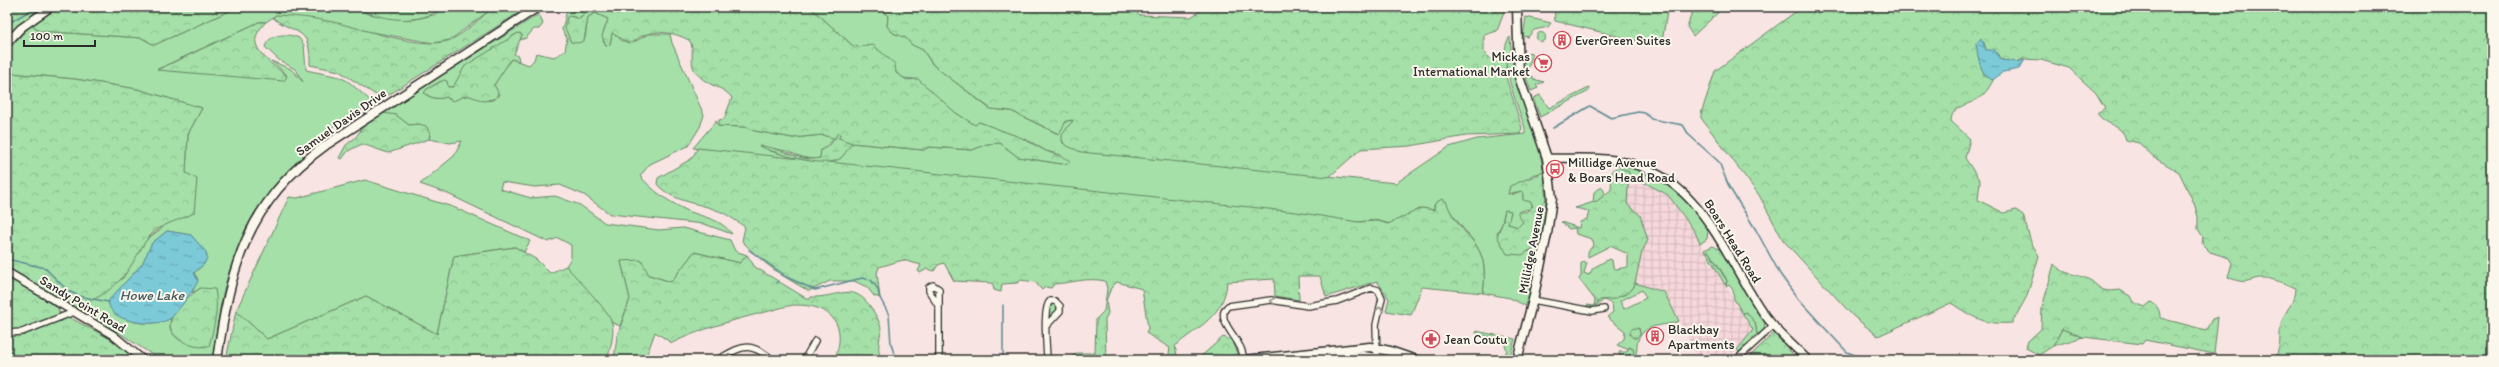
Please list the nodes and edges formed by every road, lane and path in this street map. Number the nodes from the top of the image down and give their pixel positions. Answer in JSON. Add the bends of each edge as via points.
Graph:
{"nodes":[{"id":1,"x":51,"y":7,"type":"edge"},
{"id":2,"x":538,"y":7,"type":"edge"},
{"id":3,"x":1517,"y":7,"type":"edge"},
{"id":4,"x":1522,"y":7,"type":"edge"},
{"id":5,"x":1516,"y":27,"type":"junction"},
{"id":6,"x":7,"y":43,"type":"edge"},
{"id":7,"x":1547,"y":158,"type":"junction"},
{"id":8,"x":7,"y":272,"type":"edge"},
{"id":9,"x":1533,"y":300,"type":"junction"},
{"id":10,"x":939,"y":307,"type":"dead end"},
{"id":11,"x":1604,"y":309,"type":"dead end"},
{"id":12,"x":74,"y":312,"type":"junction"},
{"id":13,"x":1774,"y":325,"type":"junction"},
{"id":14,"x":1046,"y":326,"type":"dead end"},
{"id":15,"x":7,"y":333,"type":"edge"},
{"id":16,"x":815,"y":341,"type":"dead end"},
{"id":17,"x":1377,"y":352,"type":"junction"},
{"id":18,"x":1412,"y":359,"type":"edge"},
{"id":19,"x":143,"y":360,"type":"edge"},
{"id":20,"x":217,"y":360,"type":"edge"},
{"id":21,"x":718,"y":360,"type":"edge"},
{"id":22,"x":773,"y":360,"type":"edge"},
{"id":23,"x":804,"y":360,"type":"edge"},
{"id":24,"x":939,"y":360,"type":"edge"},
{"id":25,"x":1047,"y":360,"type":"edge"},
{"id":26,"x":1244,"y":360,"type":"edge"},
{"id":27,"x":1316,"y":360,"type":"edge"},
{"id":28,"x":1392,"y":360,"type":"edge"},
{"id":29,"x":1515,"y":360,"type":"edge"},
{"id":30,"x":1736,"y":360,"type":"edge"},
{"id":31,"x":1808,"y":360,"type":"edge"}],
"edges":[{"from":1,"to":6,"type":"street","via":[[21,28]]},
{"from":2,"to":20,"type":"main road","name":"Samuel Davis Drive","via":[[326,145],[308,158],[284,182],[253,226],[236,265],[227,299]]},
{"from":3,"to":5,"type":"main road","name":"Millidge Avenue"},
{"from":4,"to":5,"type":"main road","name":"Millidge Avenue"},
{"from":5,"to":7,"type":"main road","name":"Millidge Avenue","via":[[1519,77]]},
{"from":7,"to":9,"type":"main road","name":"Millidge Avenue","via":[[1552,191],[1551,212]]},
{"from":7,"to":13,"type":"street","name":"Boars Head Road","via":[[1625,162],[1652,171],[1673,183],[1689,196],[1706,218],[1754,299]]},
{"from":8,"to":12,"type":"street","name":"Sandy Point Road"},
{"from":9,"to":11,"type":"street","via":[[1592,311]]},
{"from":9,"to":29,"type":"main road","name":"Millidge Avenue"},
{"from":10,"to":24,"type":"street"},
{"from":12,"to":15,"type":"street","via":[[22,332]]},
{"from":12,"to":19,"type":"street","name":"Sandy Point Road","via":[[121,341]]},
{"from":13,"to":30,"type":"street"},
{"from":13,"to":31,"type":"street","name":"Boars Head Road"},
{"from":14,"to":25,"type":"street"},
{"from":16,"to":23,"type":"street"},
{"from":17,"to":18,"type":"main road"},
{"from":17,"to":26,"type":"main road","via":[[1358,348]]},
{"from":17,"to":26,"type":"street","one_way":true,"via":[[1376,325],[1382,298],[1378,290],[1371,288],[1337,301],[1308,306],[1271,300],[1228,306],[1224,310],[1224,318],[1239,344]]},
{"from":17,"to":27,"type":"main road"},
{"from":17,"to":28,"type":"main road"},
{"from":21,"to":22,"type":"street","via":[[749,347],[757,348]]}]}
